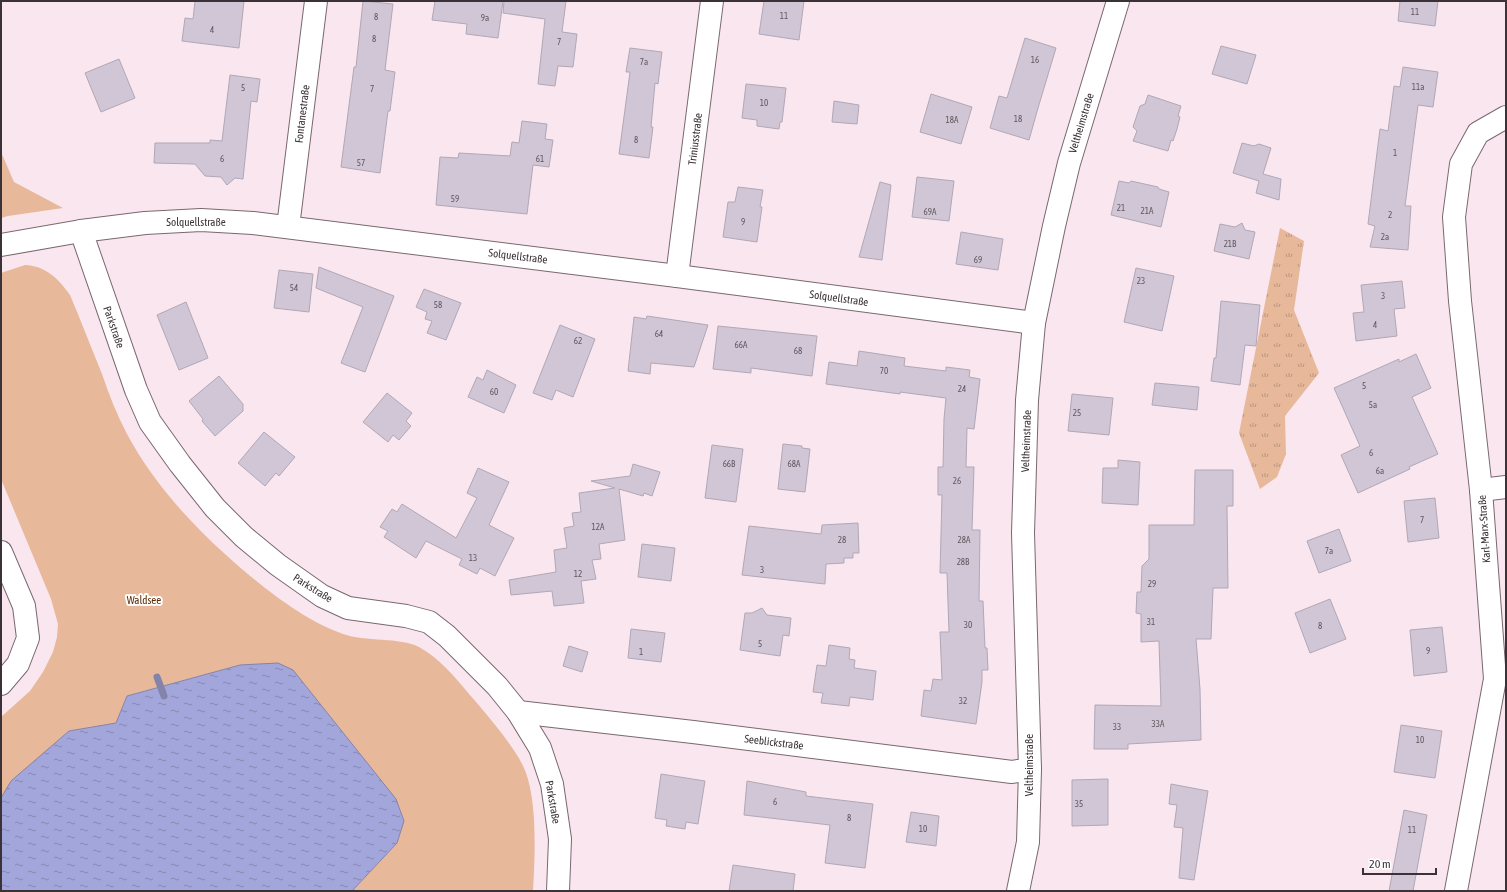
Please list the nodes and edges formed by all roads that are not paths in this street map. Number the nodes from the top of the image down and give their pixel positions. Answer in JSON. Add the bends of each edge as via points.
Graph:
{"nodes":[{"id":1,"x":316,"y":1,"type":"edge"},
{"id":2,"x":712,"y":1,"type":"edge"},
{"id":3,"x":1118,"y":1,"type":"edge"},
{"id":4,"x":1506,"y":117,"type":"edge"},
{"id":5,"x":288,"y":227,"type":"junction"},
{"id":6,"x":81,"y":231,"type":"junction"},
{"id":7,"x":1,"y":245,"type":"edge"},
{"id":8,"x":677,"y":276,"type":"junction"},
{"id":9,"x":1034,"y":323,"type":"junction"},
{"id":10,"x":1506,"y":487,"type":"edge"},
{"id":11,"x":1481,"y":490,"type":"junction"},
{"id":12,"x":1,"y":552,"type":"edge"},
{"id":13,"x":1,"y":684,"type":"edge"},
{"id":14,"x":518,"y":712,"type":"junction"},
{"id":15,"x":1030,"y":769,"type":"junction"},
{"id":16,"x":558,"y":891,"type":"edge"},
{"id":17,"x":1018,"y":891,"type":"edge"},
{"id":18,"x":1456,"y":891,"type":"edge"}],
"edges":[{"from":1,"to":5,"type":"street","name":"Fontanestraße"},
{"from":2,"to":8,"type":"street","name":"Triniusstraße"},
{"from":3,"to":9,"type":"street","name":"Veltheimstraße","via":[[1069,163]]},
{"from":4,"to":11,"type":"street","name":"Karl-Marx-Straße","via":[[1478,133],[1461,164],[1454,217],[1460,300]]},
{"from":5,"to":6,"type":"street","name":"Solquellstraße","via":[[201,220],[145,223]]},
{"from":5,"to":8,"type":"street","name":"Solquellstraße"},
{"from":6,"to":7,"type":"street","name":"Solquellstraße"},
{"from":6,"to":14,"type":"street","name":"Parkstraße","via":[[136,390],[150,422],[215,508],[244,537],[278,565],[322,596],[348,608],[429,622],[447,636],[497,686]]},
{"from":8,"to":9,"type":"street","name":"Solquellstraße"},
{"from":9,"to":15,"type":"street","name":"Veltheimstraße","via":[[1027,400],[1023,533]]},
{"from":10,"to":11,"type":"street"},
{"from":11,"to":18,"type":"street","name":"Karl-Marx-Straße","via":[[1495,679]]},
{"from":12,"to":13,"type":"street","via":[[24,606],[28,638],[18,664]]},
{"from":14,"to":15,"type":"street","name":"Seeblickstraße","via":[[1012,772]]},
{"from":14,"to":16,"type":"street","name":"Parkstraße","via":[[540,748],[552,784],[560,839]]},
{"from":15,"to":17,"type":"street","name":"Veltheimstraße","via":[[1028,842]]}]}
